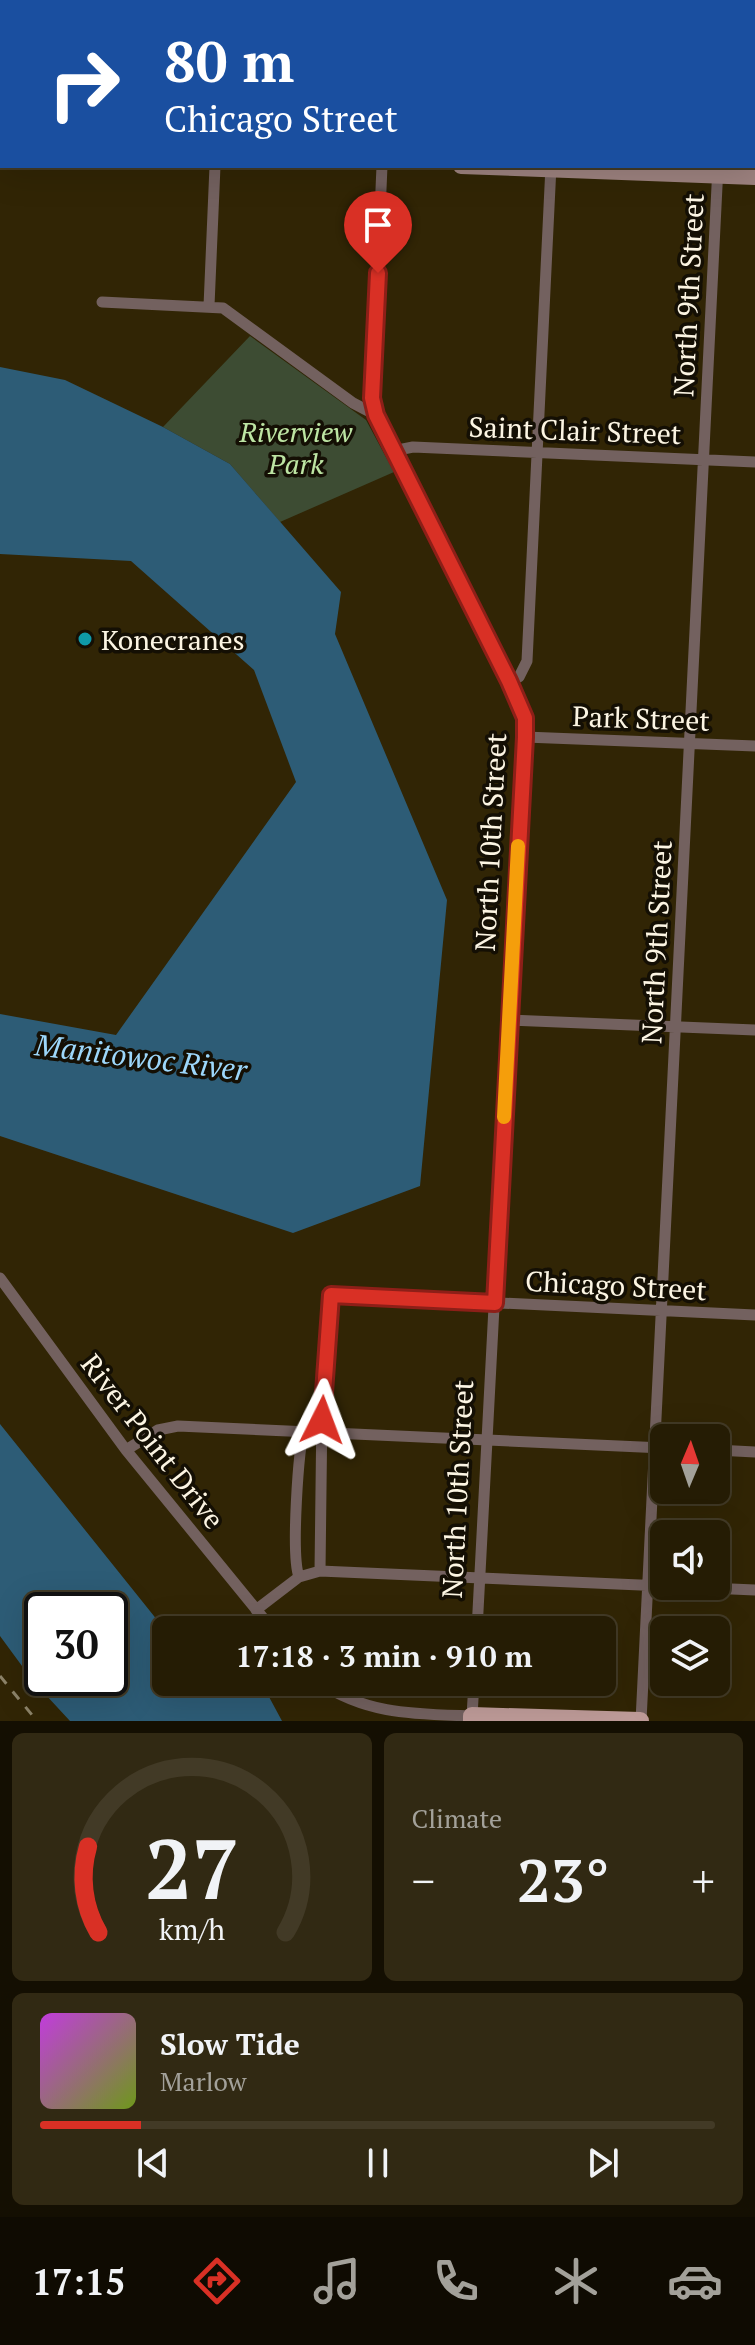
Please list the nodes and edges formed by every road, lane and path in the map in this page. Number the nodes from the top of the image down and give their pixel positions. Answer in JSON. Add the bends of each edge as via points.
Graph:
{"nodes":[{"id":1,"x":215,"y":168,"type":"edge"},
{"id":2,"x":382,"y":168,"type":"edge"},
{"id":3,"x":550,"y":168,"type":"edge"},
{"id":4,"x":718,"y":171,"type":"edge"},
{"id":5,"x":755,"y":177,"type":"edge"},
{"id":6,"x":102,"y":302,"type":"dead end"},
{"id":7,"x":209,"y":306,"type":"junction"},
{"id":8,"x":376,"y":415,"type":"junction"},
{"id":9,"x":393,"y":451,"type":"junction"},
{"id":10,"x":536,"y":453,"type":"junction"},
{"id":11,"x":704,"y":460,"type":"junction"},
{"id":12,"x":755,"y":462,"type":"edge"},
{"id":13,"x":509,"y":681,"type":"junction"},
{"id":14,"x":525,"y":737,"type":"junction"},
{"id":15,"x":690,"y":744,"type":"junction"},
{"id":16,"x":755,"y":746,"type":"edge"},
{"id":17,"x":509,"y":1020,"type":"junction"},
{"id":18,"x":675,"y":1026,"type":"junction"},
{"id":19,"x":755,"y":1030,"type":"edge"},
{"id":20,"x":0,"y":1278,"type":"edge"},
{"id":21,"x":495,"y":1303,"type":"junction"},
{"id":22,"x":663,"y":1311,"type":"junction"},
{"id":23,"x":755,"y":1315,"type":"edge"},
{"id":24,"x":323,"y":1391,"type":"junction"},
{"id":25,"x":661,"y":1424,"type":"edge"},
{"id":26,"x":303,"y":1433,"type":"junction"},
{"id":27,"x":323,"y":1434,"type":"junction"},
{"id":28,"x":488,"y":1441,"type":"junction"},
{"id":29,"x":650,"y":1448,"type":"edge"},
{"id":30,"x":126,"y":1450,"type":"junction"},
{"id":31,"x":730,"y":1451,"type":"edge"},
{"id":32,"x":755,"y":1452,"type":"edge"},
{"id":33,"x":656,"y":1504,"type":"edge"},
{"id":34,"x":320,"y":1571,"type":"junction"},
{"id":35,"x":299,"y":1577,"type":"junction"},
{"id":36,"x":481,"y":1579,"type":"junction"},
{"id":37,"x":649,"y":1586,"type":"junction"},
{"id":38,"x":755,"y":1590,"type":"edge"},
{"id":39,"x":256,"y":1610,"type":"junction"},
{"id":40,"x":261,"y":1616,"type":"edge"},
{"id":41,"x":478,"y":1616,"type":"edge"},
{"id":42,"x":346,"y":1696,"type":"edge"},
{"id":43,"x":473,"y":1696,"type":"edge"},
{"id":44,"x":472,"y":1718,"type":"edge"},
{"id":45,"x":641,"y":1721,"type":"edge"}],
"edges":[{"from":1,"to":7,"type":"street"},
{"from":2,"to":8,"type":"street","via":[[372,398]]},
{"from":3,"to":4,"type":"street"},
{"from":3,"to":10,"type":"street"},
{"from":4,"to":5,"type":"street"},
{"from":4,"to":11,"type":"street","name":"North 9th Street"},
{"from":6,"to":7,"type":"street"},
{"from":7,"to":8,"type":"street","via":[[223,308]]},
{"from":8,"to":9,"type":"street","name":"North 10th Street"},
{"from":9,"to":10,"type":"street","name":"Saint Clair Street","via":[[413,447]]},
{"from":9,"to":13,"type":"street","name":"North 10th Street"},
{"from":10,"to":11,"type":"street","name":"Saint Clair Street"},
{"from":10,"to":13,"type":"street","via":[[527,661],[519,677]]},
{"from":11,"to":12,"type":"street","name":"Saint Clair Street"},
{"from":11,"to":15,"type":"street","name":"North 9th Street"},
{"from":13,"to":14,"type":"street","name":"North 10th Street","via":[[525,718]]},
{"from":14,"to":15,"type":"street","name":"Park Street"},
{"from":14,"to":17,"type":"street","name":"North 10th Street"},
{"from":15,"to":16,"type":"street","name":"Park Street"},
{"from":15,"to":18,"type":"street","name":"North 9th Street"},
{"from":17,"to":18,"type":"street"},
{"from":17,"to":21,"type":"street","name":"North 10th Street"},
{"from":18,"to":19,"type":"street"},
{"from":18,"to":22,"type":"street","name":"North 9th Street"},
{"from":20,"to":30,"type":"street","name":"River Point Drive"},
{"from":21,"to":22,"type":"street","name":"Chicago Street"},
{"from":21,"to":24,"type":"street","name":"Chicago Street","via":[[331,1295]]},
{"from":21,"to":28,"type":"street","name":"North 10th Street"},
{"from":22,"to":23,"type":"street","name":"Chicago Street"},
{"from":22,"to":25,"type":"street","name":"North 9th Street"},
{"from":24,"to":26,"type":"street"},
{"from":24,"to":27,"type":"street"},
{"from":26,"to":27,"type":"street"},
{"from":26,"to":30,"type":"street","via":[[178,1426],[158,1430]]},
{"from":26,"to":35,"type":"street"},
{"from":27,"to":28,"type":"street"},
{"from":27,"to":34,"type":"street"},
{"from":28,"to":29,"type":"street"},
{"from":28,"to":36,"type":"street","name":"North 10th Street"},
{"from":30,"to":39,"type":"street","name":"River Point Drive"},
{"from":31,"to":32,"type":"street"},
{"from":33,"to":37,"type":"street","name":"North 9th Street"},
{"from":34,"to":35,"type":"street"},
{"from":34,"to":36,"type":"street"},
{"from":35,"to":39,"type":"street"},
{"from":36,"to":37,"type":"street"},
{"from":36,"to":41,"type":"street","name":"North 10th Street"},
{"from":37,"to":38,"type":"street"},
{"from":37,"to":45,"type":"street","name":"North 9th Street"},
{"from":39,"to":40,"type":"street","name":"River Point Drive"},
{"from":42,"to":44,"type":"street","via":[[372,1709]]},
{"from":43,"to":44,"type":"street"},
{"from":44,"to":45,"type":"main road"}]}
